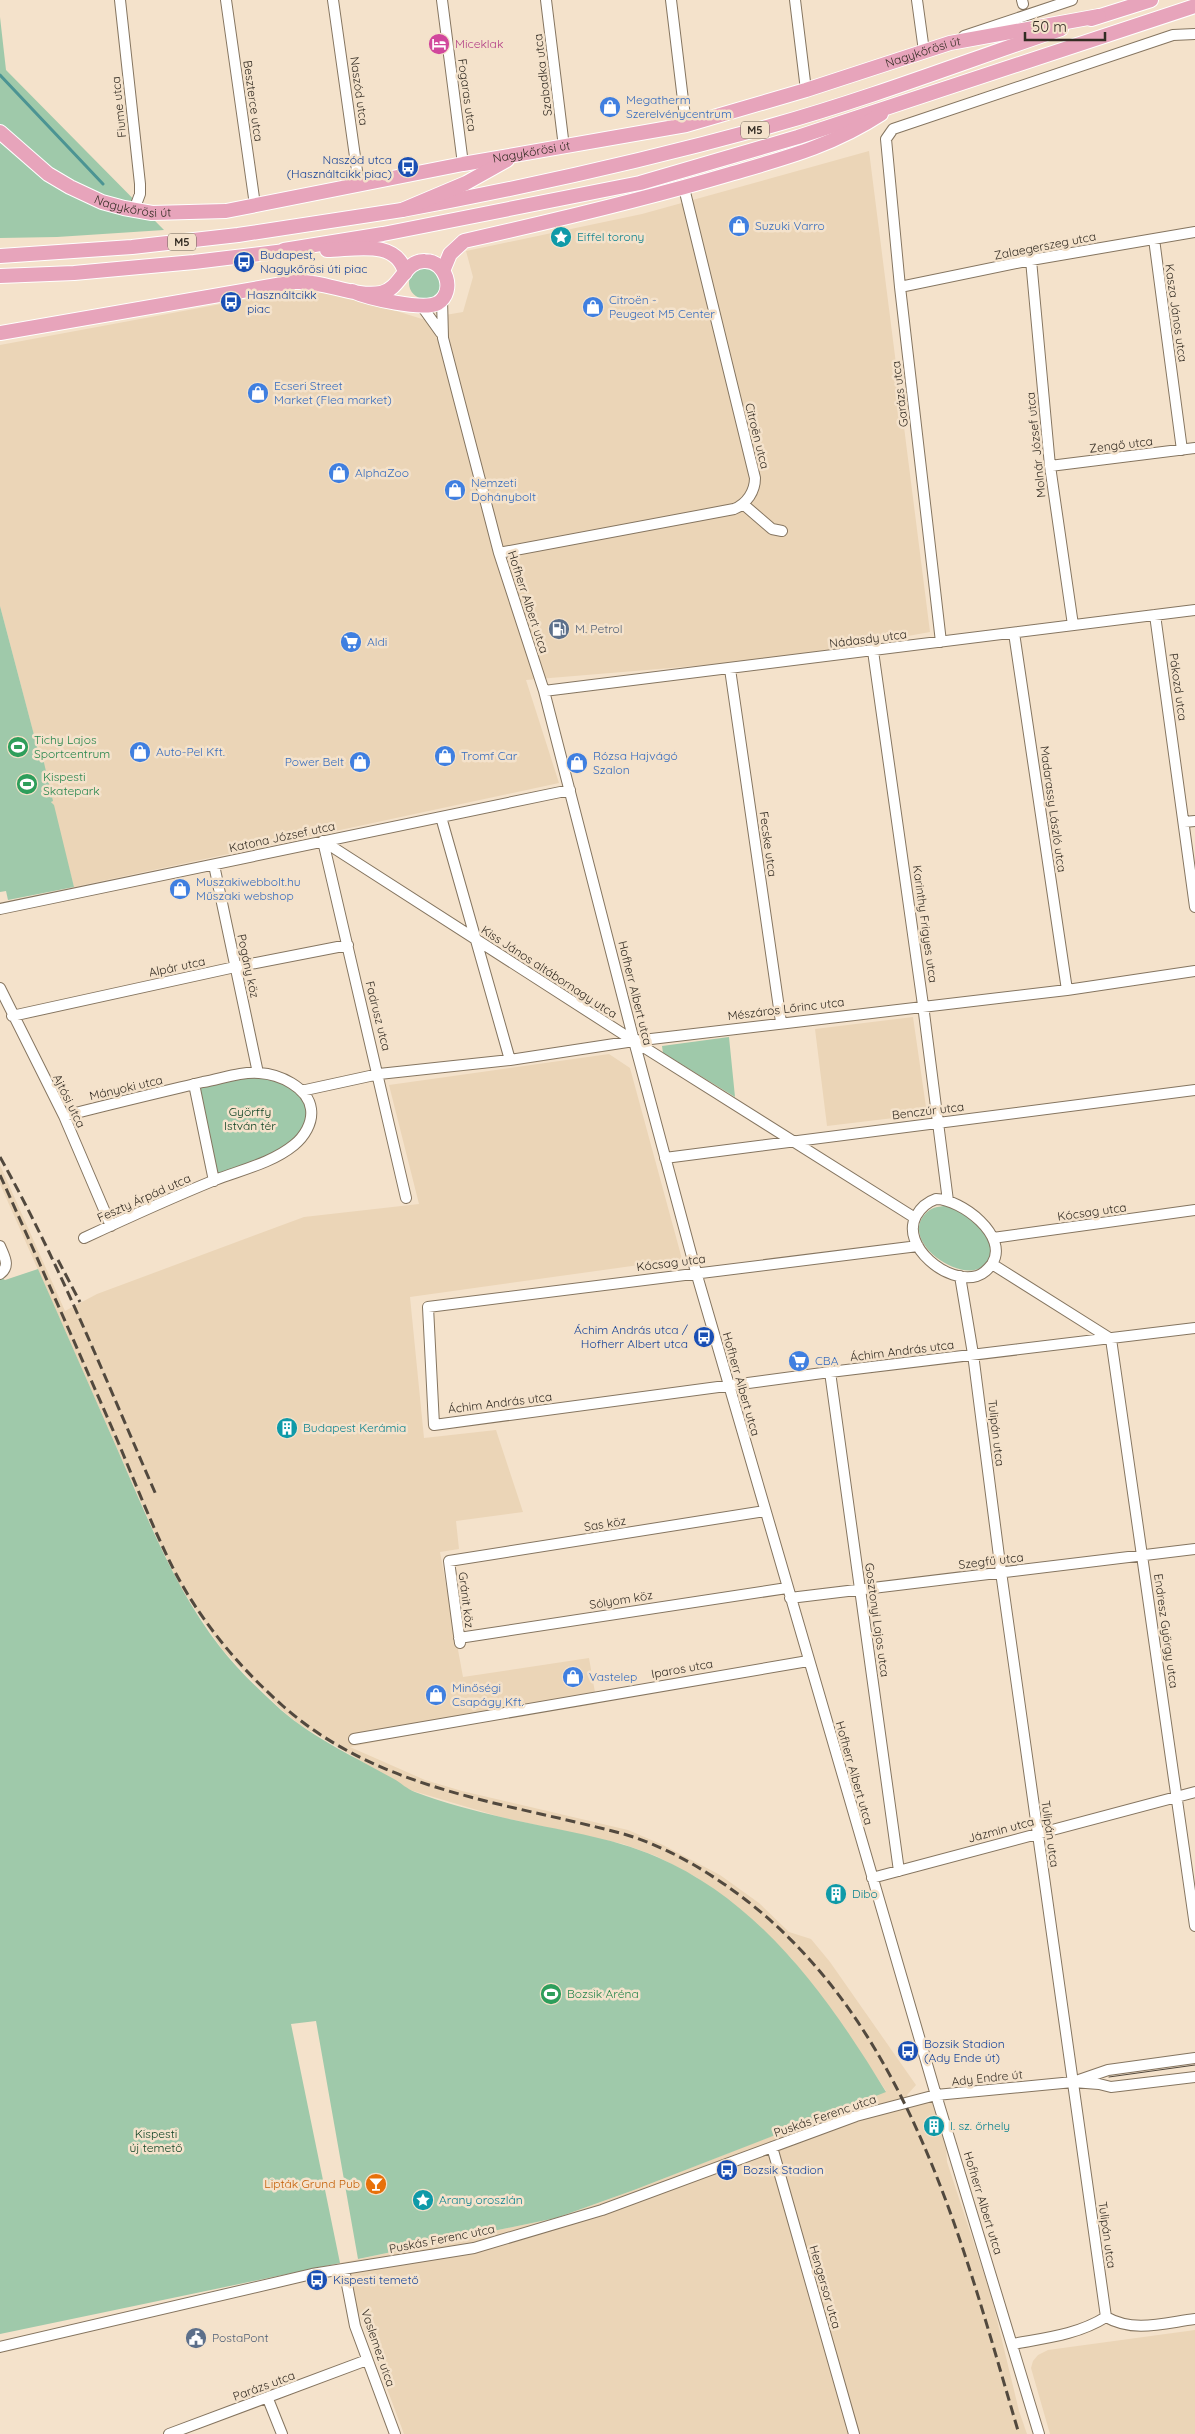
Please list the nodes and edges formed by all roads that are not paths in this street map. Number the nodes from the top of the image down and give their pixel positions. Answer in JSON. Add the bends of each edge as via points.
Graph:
{"nodes":[{"id":1,"x":120,"y":0,"type":"edge"},
{"id":2,"x":226,"y":0,"type":"edge"},
{"id":3,"x":333,"y":0,"type":"edge"},
{"id":4,"x":442,"y":0,"type":"edge"},
{"id":5,"x":546,"y":0,"type":"edge"},
{"id":6,"x":671,"y":0,"type":"edge"},
{"id":7,"x":795,"y":0,"type":"edge"},
{"id":8,"x":917,"y":0,"type":"edge"},
{"id":9,"x":1072,"y":0,"type":"edge"},
{"id":10,"x":1151,"y":0,"type":"edge"},
{"id":11,"x":1195,"y":6,"type":"edge"},
{"id":12,"x":1100,"y":16,"type":"junction"},
{"id":13,"x":1195,"y":34,"type":"edge"},
{"id":14,"x":950,"y":43,"type":"junction"},
{"id":15,"x":924,"y":51,"type":"junction"},
{"id":16,"x":806,"y":90,"type":"junction"},
{"id":17,"x":898,"y":103,"type":"junction"},
{"id":18,"x":686,"y":125,"type":"junction"},
{"id":19,"x":0,"y":132,"type":"edge"},
{"id":20,"x":564,"y":147,"type":"junction"},
{"id":21,"x":517,"y":154,"type":"junction"},
{"id":22,"x":463,"y":164,"type":"junction"},
{"id":23,"x":359,"y":185,"type":"junction"},
{"id":24,"x":684,"y":188,"type":"junction"},
{"id":25,"x":255,"y":205,"type":"junction"},
{"id":26,"x":134,"y":210,"type":"junction"},
{"id":27,"x":402,"y":210,"type":"junction"},
{"id":28,"x":1195,"y":232,"type":"edge"},
{"id":29,"x":1154,"y":239,"type":"junction"},
{"id":30,"x":284,"y":250,"type":"junction"},
{"id":31,"x":0,"y":256,"type":"edge"},
{"id":32,"x":1031,"y":260,"type":"junction"},
{"id":33,"x":443,"y":271,"type":"junction"},
{"id":34,"x":404,"y":274,"type":"junction"},
{"id":35,"x":0,"y":276,"type":"edge"},
{"id":36,"x":900,"y":287,"type":"junction"},
{"id":37,"x":352,"y":291,"type":"junction"},
{"id":38,"x":442,"y":299,"type":"junction"},
{"id":39,"x":418,"y":305,"type":"junction"},
{"id":40,"x":0,"y":333,"type":"edge"},
{"id":41,"x":442,"y":334,"type":"junction"},
{"id":42,"x":1195,"y":448,"type":"edge"},
{"id":43,"x":1182,"y":450,"type":"junction"},
{"id":44,"x":1050,"y":466,"type":"junction"},
{"id":45,"x":743,"y":504,"type":"junction"},
{"id":46,"x":782,"y":530,"type":"dead end"},
{"id":47,"x":500,"y":553,"type":"junction"},
{"id":48,"x":1195,"y":610,"type":"edge"},
{"id":49,"x":1155,"y":615,"type":"junction"},
{"id":50,"x":1073,"y":625,"type":"junction"},
{"id":51,"x":1014,"y":632,"type":"junction"},
{"id":52,"x":940,"y":642,"type":"junction"},
{"id":53,"x":873,"y":651,"type":"junction"},
{"id":54,"x":730,"y":669,"type":"junction"},
{"id":55,"x":544,"y":691,"type":"junction"},
{"id":56,"x":570,"y":790,"type":"junction"},
{"id":57,"x":442,"y":817,"type":"junction"},
{"id":58,"x":1195,"y":821,"type":"edge"},
{"id":59,"x":1184,"y":822,"type":"junction"},
{"id":60,"x":324,"y":841,"type":"junction"},
{"id":61,"x":214,"y":865,"type":"junction"},
{"id":62,"x":1195,"y":907,"type":"edge"},
{"id":63,"x":0,"y":909,"type":"edge"},
{"id":64,"x":476,"y":940,"type":"junction"},
{"id":65,"x":348,"y":945,"type":"junction"},
{"id":66,"x":235,"y":967,"type":"junction"},
{"id":67,"x":1195,"y":971,"type":"edge"},
{"id":68,"x":0,"y":988,"type":"edge"},
{"id":69,"x":1067,"y":990,"type":"junction"},
{"id":70,"x":924,"y":1005,"type":"junction"},
{"id":71,"x":12,"y":1016,"type":"junction"},
{"id":72,"x":781,"y":1022,"type":"junction"},
{"id":73,"x":634,"y":1041,"type":"junction"},
{"id":74,"x":510,"y":1060,"type":"junction"},
{"id":75,"x":258,"y":1073,"type":"junction"},
{"id":76,"x":379,"y":1074,"type":"junction"},
{"id":77,"x":194,"y":1084,"type":"junction"},
{"id":78,"x":1195,"y":1090,"type":"edge"},
{"id":79,"x":301,"y":1091,"type":"junction"},
{"id":80,"x":64,"y":1116,"type":"junction"},
{"id":81,"x":939,"y":1122,"type":"junction"},
{"id":82,"x":795,"y":1142,"type":"junction"},
{"id":83,"x":665,"y":1158,"type":"junction"},
{"id":84,"x":214,"y":1181,"type":"junction"},
{"id":85,"x":406,"y":1198,"type":"dead end"},
{"id":86,"x":948,"y":1201,"type":"junction"},
{"id":87,"x":1195,"y":1210,"type":"edge"},
{"id":88,"x":915,"y":1218,"type":"junction"},
{"id":89,"x":111,"y":1226,"type":"junction"},
{"id":90,"x":84,"y":1238,"type":"dead end"},
{"id":91,"x":993,"y":1238,"type":"junction"},
{"id":92,"x":0,"y":1246,"type":"edge"},
{"id":93,"x":918,"y":1246,"type":"junction"},
{"id":94,"x":992,"y":1264,"type":"junction"},
{"id":95,"x":3,"y":1271,"type":"edge"},
{"id":96,"x":696,"y":1272,"type":"junction"},
{"id":97,"x":960,"y":1276,"type":"junction"},
{"id":98,"x":1195,"y":1328,"type":"edge"},
{"id":99,"x":1111,"y":1339,"type":"junction"},
{"id":100,"x":973,"y":1354,"type":"junction"},
{"id":101,"x":830,"y":1372,"type":"junction"},
{"id":102,"x":728,"y":1386,"type":"junction"},
{"id":103,"x":434,"y":1425,"type":"joint"},
{"id":104,"x":765,"y":1511,"type":"junction"},
{"id":105,"x":1195,"y":1549,"type":"edge"},
{"id":106,"x":1142,"y":1556,"type":"junction"},
{"id":107,"x":449,"y":1561,"type":"joint"},
{"id":108,"x":1000,"y":1572,"type":"junction"},
{"id":109,"x":787,"y":1588,"type":"junction"},
{"id":110,"x":860,"y":1589,"type":"junction"},
{"id":111,"x":790,"y":1598,"type":"junction"},
{"id":112,"x":459,"y":1640,"type":"joint"},
{"id":113,"x":808,"y":1660,"type":"junction"},
{"id":114,"x":354,"y":1739,"type":"dead end"},
{"id":115,"x":1195,"y":1792,"type":"edge"},
{"id":116,"x":1177,"y":1796,"type":"junction"},
{"id":117,"x":1037,"y":1833,"type":"junction"},
{"id":118,"x":899,"y":1870,"type":"junction"},
{"id":119,"x":872,"y":1878,"type":"junction"},
{"id":120,"x":1195,"y":1926,"type":"edge"},
{"id":121,"x":1195,"y":2058,"type":"edge"},
{"id":122,"x":1195,"y":2077,"type":"edge"},
{"id":123,"x":1073,"y":2082,"type":"junction"},
{"id":124,"x":936,"y":2095,"type":"junction"},
{"id":125,"x":904,"y":2103,"type":"joint"},
{"id":126,"x":772,"y":2147,"type":"junction"},
{"id":127,"x":344,"y":2269,"type":"junction"},
{"id":128,"x":1106,"y":2317,"type":"junction"},
{"id":129,"x":1195,"y":2319,"type":"edge"},
{"id":130,"x":1013,"y":2344,"type":"junction"},
{"id":131,"x":0,"y":2347,"type":"edge"},
{"id":132,"x":367,"y":2360,"type":"junction"},
{"id":133,"x":268,"y":2398,"type":"junction"},
{"id":134,"x":169,"y":2434,"type":"edge"},
{"id":135,"x":282,"y":2434,"type":"edge"},
{"id":136,"x":395,"y":2434,"type":"edge"},
{"id":137,"x":854,"y":2434,"type":"edge"},
{"id":138,"x":1039,"y":2434,"type":"edge"}],
"edges":[{"from":1,"to":26,"type":"street","name":"Fiume utca","via":[[140,184]]},
{"from":2,"to":25,"type":"street","name":"Beszterce utca"},
{"from":3,"to":23,"type":"street","name":"Naszód utca"},
{"from":4,"to":22,"type":"street","name":"Fogaras utca"},
{"from":5,"to":20,"type":"street","name":"Szabadka utca"},
{"from":6,"to":18,"type":"street"},
{"from":7,"to":16,"type":"street"},
{"from":8,"to":15,"type":"street"},
{"from":9,"to":14,"type":"street","name":"Nagykőrösi út","via":[[982,29]]},
{"from":10,"to":12,"type":"main road","name":"Nagykőrösi út","number":"M5"},
{"from":11,"to":17,"type":"main road","number":"M5"},
{"from":12,"to":14,"type":"main road"},
{"from":12,"to":27,"type":"main road","name":"Nagykőrösi út","number":"M5","via":[[776,124],[597,171]]},
{"from":13,"to":36,"type":"street","name":"Garázs utca","via":[[1172,35],[893,129],[887,140]]},
{"from":14,"to":15,"type":"main road","name":"Nagykőrösi út"},
{"from":15,"to":16,"type":"main road","name":"Nagykőrösi út"},
{"from":16,"to":18,"type":"main road","name":"Nagykőrösi út"},
{"from":17,"to":24,"type":"main road","via":[[838,139]]},
{"from":17,"to":30,"type":"main road","number":"M5","via":[[640,182],[383,234]]},
{"from":18,"to":20,"type":"main road","name":"Nagykőrösi út"},
{"from":19,"to":26,"type":"main road","name":"Nagykőrösi út","via":[[58,181],[102,202]]},
{"from":20,"to":21,"type":"main road","name":"Nagykőrösi út"},
{"from":21,"to":22,"type":"main road","name":"Nagykőrösi út"},
{"from":21,"to":27,"type":"main road","via":[[466,183]]},
{"from":22,"to":23,"type":"main road","name":"Nagykőrösi út"},
{"from":23,"to":25,"type":"main road","name":"Nagykőrösi út"},
{"from":24,"to":33,"type":"main road","via":[[464,241],[450,254]]},
{"from":24,"to":45,"type":"street","name":"Citroën utca","via":[[754,478],[753,490]]},
{"from":25,"to":26,"type":"main road","name":"Nagykőrösi út","via":[[212,212]]},
{"from":27,"to":31,"type":"main road","number":"M5","via":[[238,236]]},
{"from":28,"to":29,"type":"street","name":"Zalaegerszeg utca"},
{"from":29,"to":32,"type":"street","name":"Zalaegerszeg utca"},
{"from":29,"to":43,"type":"street","name":"Kasza János utca"},
{"from":30,"to":34,"type":"main road","via":[[381,249],[397,257]]},
{"from":30,"to":35,"type":"main road","number":"M5","via":[[74,273]]},
{"from":32,"to":36,"type":"street","name":"Zalaegerszeg utca"},
{"from":32,"to":44,"type":"street","name":"Molnár József utca"},
{"from":33,"to":34,"type":"main road","via":[[426,260],[412,264]]},
{"from":33,"to":38,"type":"main road","via":[[447,285]]},
{"from":34,"to":37,"type":"main road","via":[[382,293]]},
{"from":34,"to":39,"type":"main road","via":[[404,293]]},
{"from":36,"to":52,"type":"street","name":"Garázs utca"},
{"from":37,"to":39,"type":"main road","via":[[378,301]]},
{"from":37,"to":40,"type":"main road","via":[[315,282],[294,282]]},
{"from":38,"to":39,"type":"main road","via":[[432,305]]},
{"from":38,"to":41,"type":"street","name":"Hofherr Albert utca"},
{"from":39,"to":41,"type":"street","name":"Hofherr Albert utca"},
{"from":41,"to":47,"type":"street","name":"Hofherr Albert utca"},
{"from":42,"to":43,"type":"street","name":"Zengő utca"},
{"from":43,"to":44,"type":"street","name":"Zengő utca"},
{"from":44,"to":50,"type":"street","name":"Molnár József utca"},
{"from":45,"to":46,"type":"street","via":[[772,529]]},
{"from":45,"to":47,"type":"street","via":[[734,509]]},
{"from":47,"to":55,"type":"street","name":"Hofherr Albert utca"},
{"from":48,"to":49,"type":"street","name":"Nádasdy utca"},
{"from":49,"to":50,"type":"street","name":"Nádasdy utca"},
{"from":49,"to":59,"type":"street","name":"Pákozd utca"},
{"from":50,"to":51,"type":"street","name":"Nádasdy utca"},
{"from":51,"to":52,"type":"street","name":"Nádasdy utca"},
{"from":51,"to":69,"type":"street","name":"Madarassy László utca"},
{"from":52,"to":53,"type":"street","name":"Nádasdy utca"},
{"from":53,"to":54,"type":"street","name":"Nádasdy utca"},
{"from":53,"to":70,"type":"street","name":"Karinthy Frigyes utca"},
{"from":54,"to":55,"type":"street","name":"Nádasdy utca"},
{"from":54,"to":72,"type":"street","name":"Fecske utca"},
{"from":55,"to":56,"type":"street","name":"Hofherr Albert utca"},
{"from":56,"to":57,"type":"street","name":"Katona József utca"},
{"from":56,"to":73,"type":"street","name":"Hofherr Albert utca"},
{"from":57,"to":60,"type":"street","name":"Katona József utca"},
{"from":57,"to":64,"type":"street"},
{"from":58,"to":59,"type":"street"},
{"from":59,"to":62,"type":"street","name":"Pákozd utca"},
{"from":60,"to":61,"type":"street","name":"Katona József utca"},
{"from":60,"to":64,"type":"street","name":"Kiss János altábornagy utca"},
{"from":60,"to":65,"type":"street","name":"Fadrusz utca"},
{"from":61,"to":63,"type":"street","name":"Katona József utca"},
{"from":61,"to":66,"type":"street","name":"Pogány köz"},
{"from":64,"to":73,"type":"street","name":"Kiss János altábornagy utca"},
{"from":64,"to":74,"type":"street"},
{"from":65,"to":66,"type":"street","name":"Alpár utca"},
{"from":65,"to":76,"type":"street","name":"Fadrusz utca"},
{"from":66,"to":71,"type":"street","name":"Alpár utca"},
{"from":66,"to":75,"type":"street","name":"Pogány köz"},
{"from":67,"to":69,"type":"street","name":"Mészáros Lőrinc utca"},
{"from":68,"to":71,"type":"street","name":"Ajtósi utca"},
{"from":69,"to":70,"type":"street","name":"Mészáros Lőrinc utca"},
{"from":70,"to":72,"type":"street","name":"Mészáros Lőrinc utca"},
{"from":70,"to":81,"type":"street","name":"Karinthy Frigyes utca"},
{"from":71,"to":80,"type":"street","name":"Ajtósi utca"},
{"from":72,"to":73,"type":"street","name":"Mészáros Lőrinc utca"},
{"from":73,"to":74,"type":"street","name":"Mészáros Lőrinc utca"},
{"from":73,"to":82,"type":"street","name":"Kiss János altábornagy utca"},
{"from":73,"to":83,"type":"street","name":"Hofherr Albert utca"},
{"from":74,"to":76,"type":"street","name":"Mészáros Lőrinc utca"},
{"from":75,"to":77,"type":"street","name":"Mányoki utca"},
{"from":75,"to":79,"type":"street","via":[[280,1078]]},
{"from":76,"to":79,"type":"street","name":"Mészáros Lőrinc utca"},
{"from":76,"to":85,"type":"street","name":"Fadrusz utca"},
{"from":77,"to":80,"type":"street","name":"Mányoki utca"},
{"from":77,"to":84,"type":"street"},
{"from":78,"to":81,"type":"street","name":"Benczúr utca"},
{"from":79,"to":84,"type":"street","name":"Feszty Árpád utca","via":[[310,1104],[312,1114],[296,1144],[275,1157]]},
{"from":80,"to":89,"type":"street","name":"Ajtósi utca"},
{"from":81,"to":82,"type":"street","name":"Benczúr utca"},
{"from":81,"to":86,"type":"street","name":"Karinthy Frigyes utca"},
{"from":82,"to":83,"type":"street","name":"Benczúr utca"},
{"from":82,"to":88,"type":"street","name":"Kiss János altábornagy utca"},
{"from":83,"to":96,"type":"street","name":"Hofherr Albert utca"},
{"from":84,"to":89,"type":"street","name":"Feszty Árpád utca"},
{"from":86,"to":88,"type":"street","via":[[930,1201]]},
{"from":86,"to":91,"type":"street","via":[[976,1219]]},
{"from":87,"to":91,"type":"street","name":"Kócsag utca"},
{"from":88,"to":93,"type":"street","via":[[913,1234]]},
{"from":89,"to":90,"type":"street","name":"Feszty Árpád utca"},
{"from":91,"to":94,"type":"street","via":[[996,1253]]},
{"from":92,"to":95,"type":"street","via":[[7,1264]]},
{"from":93,"to":96,"type":"street","name":"Kócsag utca"},
{"from":93,"to":97,"type":"street","via":[[935,1264]]},
{"from":94,"to":97,"type":"street","via":[[977,1276]]},
{"from":94,"to":99,"type":"street"},
{"from":96,"to":102,"type":"street","name":"Hofherr Albert utca"},
{"from":96,"to":103,"type":"street","name":"Kócsag utca","via":[[428,1307]]},
{"from":97,"to":100,"type":"street"},
{"from":98,"to":99,"type":"street","name":"Áchim András utca"},
{"from":99,"to":100,"type":"street","name":"Áchim András utca"},
{"from":99,"to":106,"type":"street","name":"Endresz György utca"},
{"from":100,"to":101,"type":"street","name":"Áchim András utca"},
{"from":100,"to":108,"type":"street","name":"Tulipán utca"},
{"from":101,"to":102,"type":"street","name":"Áchim András utca"},
{"from":101,"to":110,"type":"street","name":"Gosztonyi Lajos utca"},
{"from":102,"to":103,"type":"street","name":"Áchim András utca"},
{"from":102,"to":104,"type":"street","name":"Hofherr Albert utca"},
{"from":104,"to":107,"type":"street","name":"Sas köz"},
{"from":104,"to":109,"type":"street","name":"Hofherr Albert utca"},
{"from":105,"to":106,"type":"street","name":"Szegfű utca"},
{"from":106,"to":108,"type":"street","name":"Szegfű utca"},
{"from":106,"to":116,"type":"street","name":"Endresz György utca"},
{"from":107,"to":112,"type":"street","name":"Gránit köz"},
{"from":108,"to":110,"type":"street","name":"Szegfű utca"},
{"from":108,"to":117,"type":"street","name":"Tulipán utca"},
{"from":109,"to":111,"type":"street","name":"Hofherr Albert utca"},
{"from":109,"to":112,"type":"street","name":"Sólyom köz"},
{"from":110,"to":111,"type":"street","name":"Szegfű utca"},
{"from":110,"to":118,"type":"street","name":"Gosztonyi Lajos utca"},
{"from":111,"to":113,"type":"street","name":"Hofherr Albert utca"},
{"from":113,"to":114,"type":"street","name":"Iparos utca"},
{"from":113,"to":119,"type":"street","name":"Hofherr Albert utca"},
{"from":115,"to":116,"type":"street","name":"Jázmin utca"},
{"from":116,"to":117,"type":"street","name":"Jázmin utca"},
{"from":116,"to":120,"type":"street","name":"Endresz György utca"},
{"from":117,"to":118,"type":"street","name":"Jázmin utca"},
{"from":117,"to":123,"type":"street","name":"Tulipán utca"},
{"from":118,"to":119,"type":"street","name":"Jázmin utca"},
{"from":119,"to":124,"type":"street","name":"Hofherr Albert utca"},
{"from":121,"to":123,"type":"street","name":"Ady Endre út","via":[[1108,2070]]},
{"from":122,"to":123,"type":"street","name":"Ady Endre út","via":[[1110,2087]]},
{"from":123,"to":124,"type":"street","name":"Ady Endre út"},
{"from":123,"to":128,"type":"street","name":"Tulipán utca"},
{"from":124,"to":125,"type":"street","name":"Ady Endre út"},
{"from":124,"to":130,"type":"street","name":"Hofherr Albert utca"},
{"from":125,"to":126,"type":"street","name":"Puskás Ferenc utca","via":[[856,2116]]},
{"from":126,"to":127,"type":"street","name":"Puskás Ferenc utca","via":[[602,2210],[474,2248]]},
{"from":126,"to":137,"type":"street","name":"Hengersor utca"},
{"from":127,"to":131,"type":"street","name":"Puskás Ferenc utca"},
{"from":127,"to":132,"type":"street","name":"Vaslemez utca","via":[[355,2326]]},
{"from":128,"to":129,"type":"street","via":[[1118,2324],[1144,2326]]},
{"from":128,"to":130,"type":"street","via":[[1074,2332]]},
{"from":130,"to":138,"type":"street","name":"Hofherr Albert utca"},
{"from":132,"to":133,"type":"street","name":"Parázs utca"},
{"from":132,"to":136,"type":"street","name":"Vaslemez utca"},
{"from":133,"to":134,"type":"street","name":"Parázs utca"},
{"from":133,"to":135,"type":"street"}]}
